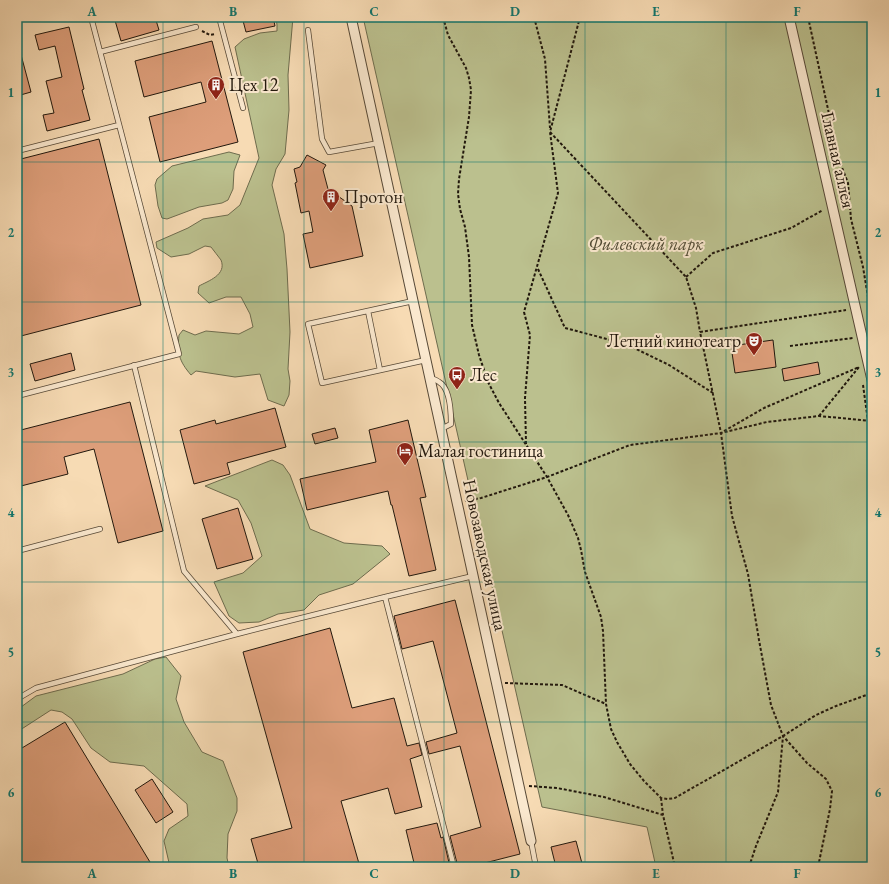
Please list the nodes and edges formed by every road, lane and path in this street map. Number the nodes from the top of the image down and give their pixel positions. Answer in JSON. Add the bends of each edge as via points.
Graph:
{"nodes":[{"id":1,"x":91,"y":17,"type":"edge"},
{"id":2,"x":219,"y":17,"type":"edge"},
{"id":3,"x":351,"y":17,"type":"edge"},
{"id":4,"x":443,"y":17,"type":"edge"},
{"id":5,"x":534,"y":17,"type":"edge"},
{"id":6,"x":580,"y":17,"type":"edge"},
{"id":7,"x":789,"y":17,"type":"edge"},
{"id":8,"x":808,"y":17,"type":"edge"},
{"id":9,"x":196,"y":27,"type":"dead end"},
{"id":10,"x":308,"y":30,"type":"dead end"},
{"id":11,"x":100,"y":52,"type":"junction"},
{"id":12,"x":243,"y":108,"type":"dead end"},
{"id":13,"x":119,"y":125,"type":"junction"},
{"id":14,"x":550,"y":132,"type":"junction"},
{"id":15,"x":379,"y":143,"type":"junction"},
{"id":16,"x":17,"y":151,"type":"edge"},
{"id":17,"x":823,"y":210,"type":"dead end"},
{"id":18,"x":537,"y":268,"type":"junction"},
{"id":19,"x":686,"y":277,"type":"junction"},
{"id":20,"x":413,"y":300,"type":"junction"},
{"id":21,"x":848,"y":310,"type":"dead end"},
{"id":22,"x":368,"y":311,"type":"junction"},
{"id":23,"x":872,"y":315,"type":"edge"},
{"id":24,"x":700,"y":332,"type":"junction"},
{"id":25,"x":862,"y":336,"type":"junction"},
{"id":26,"x":790,"y":346,"type":"dead end"},
{"id":27,"x":426,"y":360,"type":"junction"},
{"id":28,"x":134,"y":365,"type":"junction"},
{"id":29,"x":380,"y":370,"type":"junction"},
{"id":30,"x":430,"y":378,"type":"junction"},
{"id":31,"x":872,"y":380,"type":"edge"},
{"id":32,"x":713,"y":393,"type":"junction"},
{"id":33,"x":17,"y":396,"type":"edge"},
{"id":34,"x":819,"y":416,"type":"junction"},
{"id":35,"x":872,"y":421,"type":"edge"},
{"id":36,"x":441,"y":429,"type":"junction"},
{"id":37,"x":721,"y":433,"type":"junction"},
{"id":38,"x":526,"y":445,"type":"junction"},
{"id":39,"x":547,"y":477,"type":"junction"},
{"id":40,"x":457,"y":502,"type":"junction"},
{"id":41,"x":100,"y":529,"type":"dead end"},
{"id":42,"x":17,"y":551,"type":"edge"},
{"id":43,"x":473,"y":576,"type":"junction"},
{"id":44,"x":385,"y":597,"type":"junction"},
{"id":45,"x":237,"y":634,"type":"junction"},
{"id":46,"x":496,"y":682,"type":"junction"},
{"id":47,"x":872,"y":693,"type":"edge"},
{"id":48,"x":17,"y":699,"type":"edge"},
{"id":49,"x":606,"y":704,"type":"junction"},
{"id":50,"x":783,"y":736,"type":"junction"},
{"id":51,"x":537,"y":786,"type":"dead end"},
{"id":52,"x":661,"y":798,"type":"junction"},
{"id":53,"x":663,"y":815,"type":"junction"},
{"id":54,"x":531,"y":841,"type":"joint"},
{"id":55,"x":454,"y":867,"type":"edge"},
{"id":56,"x":536,"y":867,"type":"edge"},
{"id":57,"x":675,"y":867,"type":"edge"},
{"id":58,"x":750,"y":867,"type":"edge"},
{"id":59,"x":818,"y":867,"type":"edge"}],
"edges":[{"from":1,"to":11,"type":"lane"},
{"from":2,"to":12,"type":"lane"},
{"from":3,"to":15,"type":"street","name":"Новозаводская улица"},
{"from":4,"to":38,"type":"path","via":[[448,35],[469,78],[469,117],[458,194],[469,257],[472,325],[488,382]]},
{"from":5,"to":14,"type":"path","via":[[545,59]]},
{"from":6,"to":14,"type":"path"},
{"from":7,"to":25,"type":"street","name":"Главная аллея"},
{"from":8,"to":23,"type":"path","via":[[839,160],[848,183],[851,219]]},
{"from":9,"to":11,"type":"lane"},
{"from":10,"to":15,"type":"lane","via":[[322,139],[329,152]]},
{"from":11,"to":13,"type":"lane"},
{"from":13,"to":16,"type":"lane"},
{"from":13,"to":28,"type":"lane","via":[[179,354]]},
{"from":14,"to":18,"type":"path","via":[[558,193]]},
{"from":14,"to":19,"type":"path"},
{"from":15,"to":20,"type":"street","name":"Новозаводская улица"},
{"from":17,"to":19,"type":"path","via":[[791,228],[713,253]]},
{"from":18,"to":32,"type":"path","via":[[565,328],[626,344],[669,365]]},
{"from":18,"to":38,"type":"path","via":[[524,312],[530,335],[525,398]]},
{"from":19,"to":24,"type":"path","via":[[696,308]]},
{"from":20,"to":22,"type":"lane"},
{"from":20,"to":27,"type":"street","name":"Новозаводская улица"},
{"from":21,"to":24,"type":"path"},
{"from":22,"to":29,"type":"lane"},
{"from":22,"to":29,"type":"lane","via":[[308,324],[322,383]]},
{"from":24,"to":32,"type":"path"},
{"from":25,"to":26,"type":"path"},
{"from":25,"to":31,"type":"street","name":"Главная аллея"},
{"from":27,"to":29,"type":"lane"},
{"from":27,"to":30,"type":"street","name":"Новозаводская улица"},
{"from":28,"to":33,"type":"lane"},
{"from":28,"to":45,"type":"lane","via":[[184,571]]},
{"from":30,"to":36,"type":"street","name":"Новозаводская улица"},
{"from":30,"to":36,"type":"lane","via":[[440,382],[447,392],[451,413],[450,424]]},
{"from":32,"to":37,"type":"path"},
{"from":34,"to":35,"type":"path"},
{"from":34,"to":37,"type":"path","via":[[767,422]]},
{"from":34,"to":37,"type":"path","via":[[860,366],[764,408]]},
{"from":36,"to":40,"type":"street","name":"Новозаводская улица"},
{"from":37,"to":39,"type":"path","via":[[630,445]]},
{"from":37,"to":50,"type":"path","via":[[732,516],[748,574],[771,705]]},
{"from":38,"to":39,"type":"path"},
{"from":39,"to":40,"type":"path","via":[[481,498]]},
{"from":39,"to":49,"type":"path","via":[[578,538],[585,572],[601,617]]},
{"from":40,"to":43,"type":"street","name":"Новозаводская улица"},
{"from":41,"to":42,"type":"lane"},
{"from":43,"to":44,"type":"lane"},
{"from":43,"to":46,"type":"street","name":"Новозаводская улица"},
{"from":44,"to":45,"type":"lane"},
{"from":44,"to":55,"type":"lane"},
{"from":45,"to":48,"type":"lane","via":[[36,688]]},
{"from":46,"to":49,"type":"path","via":[[562,685]]},
{"from":46,"to":54,"type":"street","name":"Новозаводская улица"},
{"from":47,"to":50,"type":"path","via":[[816,715]]},
{"from":49,"to":52,"type":"path","via":[[611,729],[630,764]]},
{"from":50,"to":52,"type":"path","via":[[675,798]]},
{"from":50,"to":58,"type":"path","via":[[778,792]]},
{"from":50,"to":59,"type":"path","via":[[807,763],[826,779],[832,791]]},
{"from":51,"to":53,"type":"path","via":[[604,797]]},
{"from":52,"to":53,"type":"path"},
{"from":53,"to":57,"type":"path"},
{"from":54,"to":56,"type":"lane"}]}
